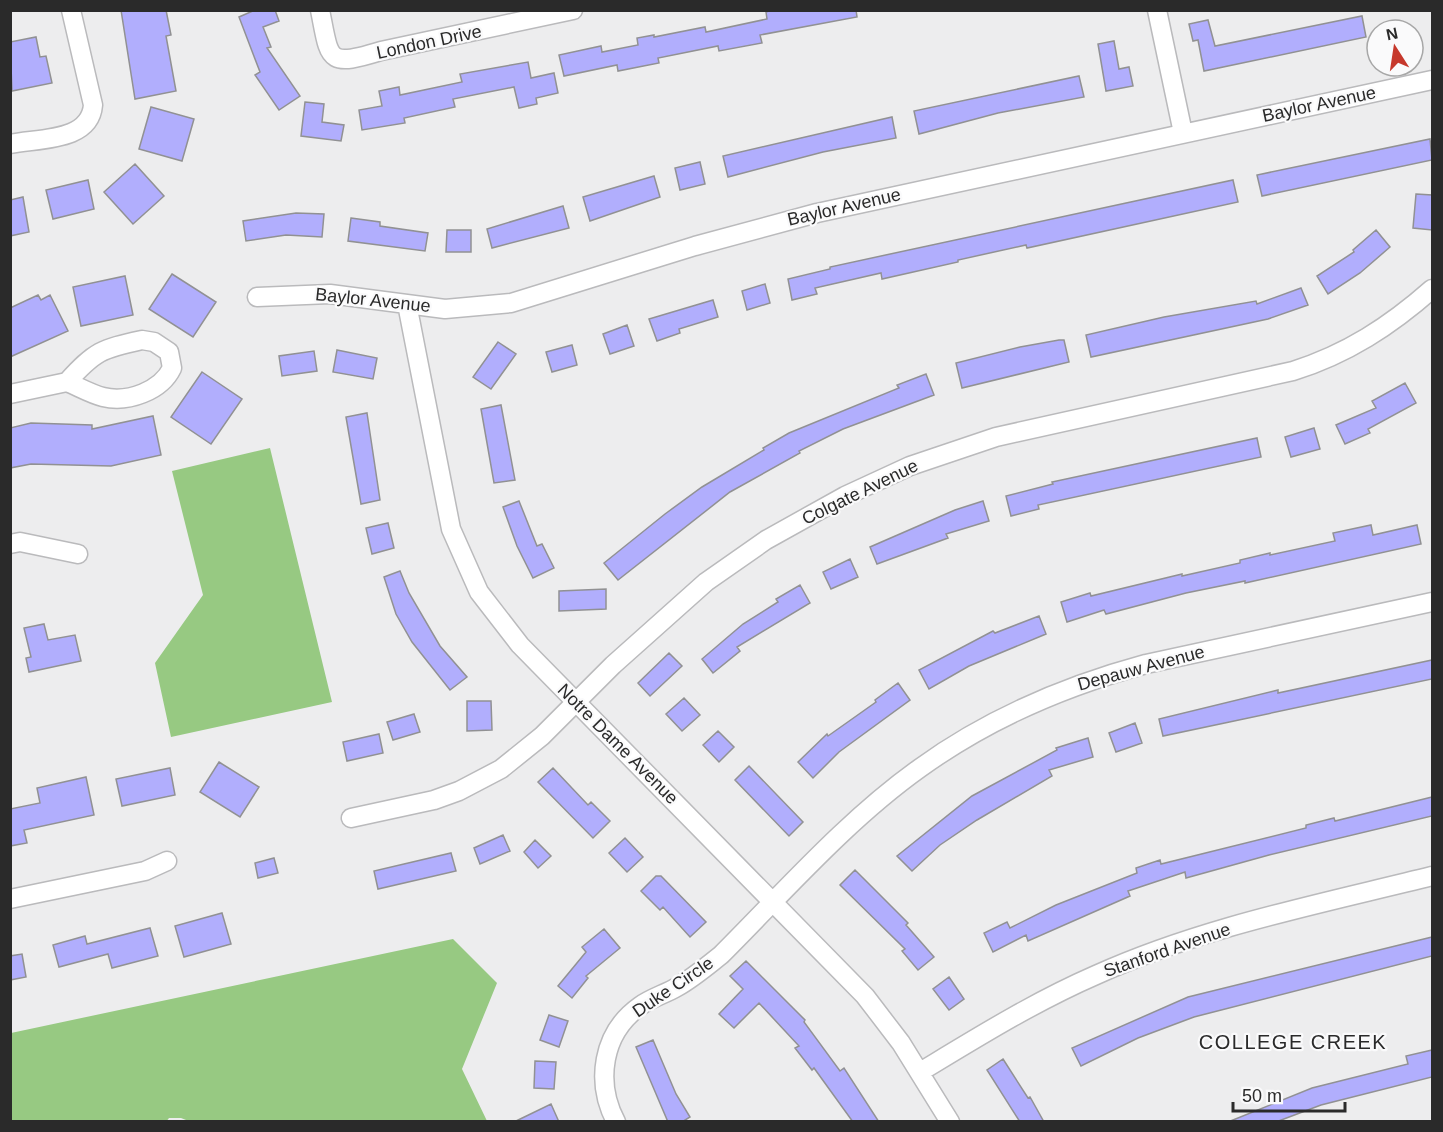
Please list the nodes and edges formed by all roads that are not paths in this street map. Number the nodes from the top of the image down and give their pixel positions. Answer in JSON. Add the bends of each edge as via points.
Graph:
{"nodes":[{"id":1,"x":71,"y":10,"type":"edge"},
{"id":2,"x":320,"y":10,"type":"edge"},
{"id":3,"x":1157,"y":10,"type":"edge"},
{"id":4,"x":569,"y":11,"type":"edge"},
{"id":5,"x":1432,"y":80,"type":"edge"},
{"id":6,"x":1183,"y":133,"type":"junction"},
{"id":7,"x":10,"y":144,"type":"edge"},
{"id":8,"x":1432,"y":289,"type":"edge"},
{"id":9,"x":257,"y":297,"type":"dead end"},
{"id":10,"x":407,"y":304,"type":"junction"},
{"id":11,"x":67,"y":382,"type":"junction"},
{"id":12,"x":10,"y":394,"type":"edge"},
{"id":13,"x":10,"y":544,"type":"edge"},
{"id":14,"x":78,"y":554,"type":"dead end"},
{"id":15,"x":1432,"y":602,"type":"edge"},
{"id":16,"x":576,"y":702,"type":"junction"},
{"id":17,"x":351,"y":818,"type":"dead end"},
{"id":18,"x":167,"y":861,"type":"dead end"},
{"id":19,"x":1432,"y":876,"type":"edge"},
{"id":20,"x":10,"y":899,"type":"edge"},
{"id":21,"x":774,"y":902,"type":"junction"},
{"id":22,"x":920,"y":1072,"type":"junction"},
{"id":23,"x":616,"y":1122,"type":"edge"},
{"id":24,"x":950,"y":1122,"type":"edge"}],
"edges":[{"from":1,"to":7,"type":"street","via":[[93,105],[90,121],[75,133]]},
{"from":2,"to":4,"type":"street","name":"London Drive","via":[[328,50],[352,60]]},
{"from":3,"to":6,"type":"street"},
{"from":5,"to":6,"type":"street","name":"Baylor Avenue"},
{"from":6,"to":10,"type":"street","name":"Baylor Avenue","via":[[817,213],[512,303],[446,309]]},
{"from":8,"to":16,"type":"street","name":"Colgate Avenue","via":[[1374,335],[1316,364],[996,436],[910,466],[845,496],[766,540],[706,582]]},
{"from":9,"to":10,"type":"street","name":"Baylor Avenue","via":[[330,294]]},
{"from":10,"to":16,"type":"street","name":"Notre Dame Avenue","via":[[445,505],[461,557],[500,622]]},
{"from":11,"to":11,"type":"street","via":[[103,397],[138,394],[161,384],[172,368],[172,360],[169,352],[154,342],[142,340],[110,347],[89,358]]},
{"from":11,"to":12,"type":"street"},
{"from":13,"to":14,"type":"street","via":[[20,542]]},
{"from":15,"to":21,"type":"street","name":"Depauw Avenue","via":[[1146,664],[1104,675],[1025,706],[919,769],[877,802]]},
{"from":16,"to":17,"type":"street","name":"Colgate Avenue","via":[[521,753],[481,781],[434,800]]},
{"from":16,"to":21,"type":"street","name":"Notre Dame Avenue"},
{"from":18,"to":20,"type":"street","via":[[145,871]]},
{"from":19,"to":22,"type":"street","name":"Stanford Avenue","via":[[1177,943],[1097,974],[1034,1005]]},
{"from":21,"to":22,"type":"street","name":"Notre Dame Avenue","via":[[865,996]]},
{"from":21,"to":23,"type":"street","name":"Duke Circle","via":[[722,954],[695,976],[639,1006],[614,1035],[607,1052],[604,1084]]},
{"from":22,"to":24,"type":"street","name":"Notre Dame Avenue"}]}
